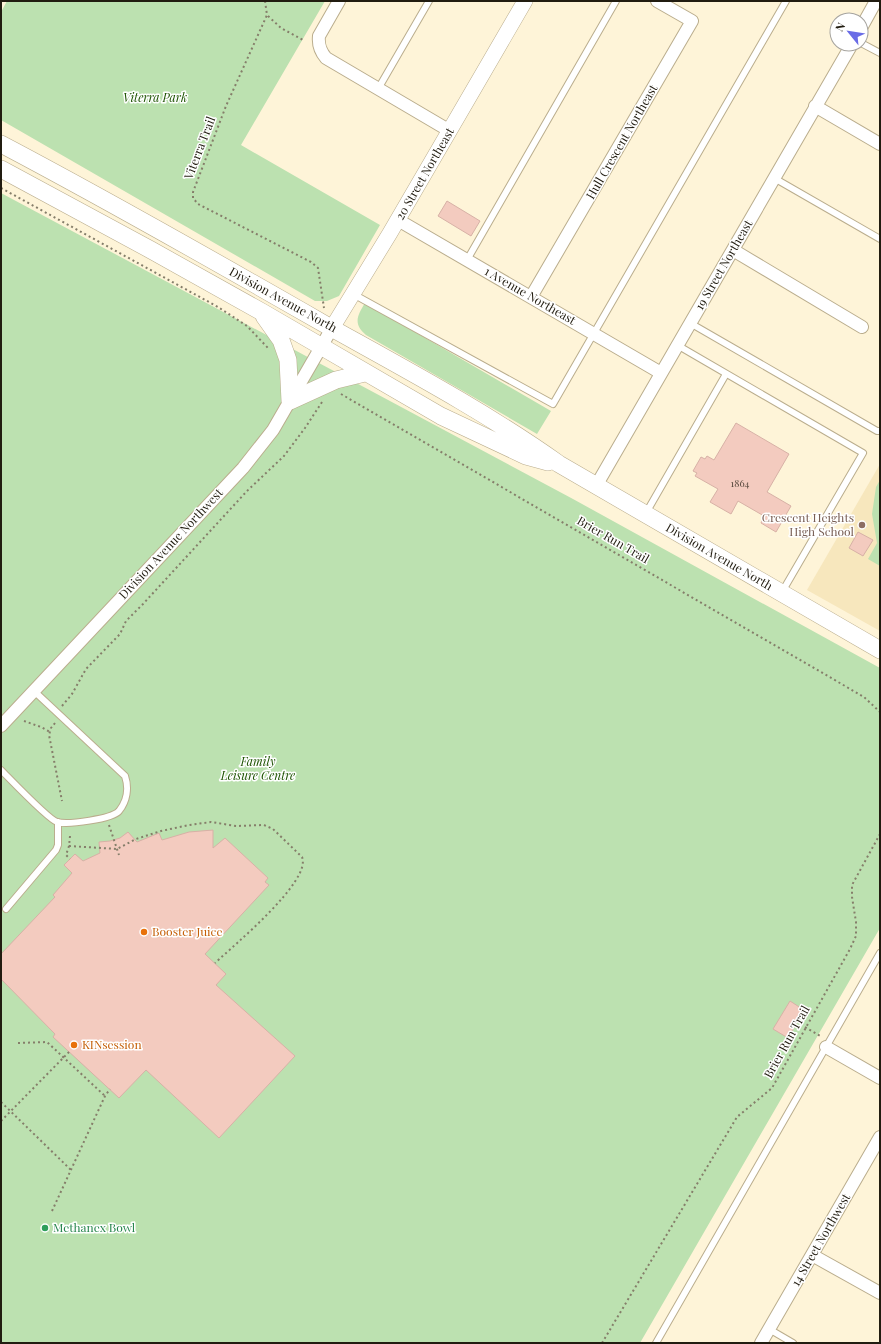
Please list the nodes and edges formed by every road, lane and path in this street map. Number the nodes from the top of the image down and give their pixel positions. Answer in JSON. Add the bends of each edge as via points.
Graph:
{"nodes":[{"id":1,"x":265,"y":1,"type":"edge"},
{"id":2,"x":339,"y":1,"type":"edge"},
{"id":3,"x":429,"y":1,"type":"edge"},
{"id":4,"x":525,"y":1,"type":"edge"},
{"id":5,"x":616,"y":1,"type":"edge"},
{"id":6,"x":656,"y":1,"type":"edge"},
{"id":7,"x":786,"y":1,"type":"edge"},
{"id":8,"x":876,"y":1,"type":"edge"},
{"id":9,"x":869,"y":14,"type":"edge"},
{"id":10,"x":267,"y":15,"type":"junction"},
{"id":11,"x":303,"y":40,"type":"dead end"},
{"id":12,"x":869,"y":47,"type":"edge"},
{"id":13,"x":847,"y":52,"type":"edge"},
{"id":14,"x":880,"y":53,"type":"edge"},
{"id":15,"x":378,"y":88,"type":"junction"},
{"id":16,"x":815,"y":106,"type":"junction"},
{"id":17,"x":450,"y":130,"type":"junction"},
{"id":18,"x":1,"y":144,"type":"edge"},
{"id":19,"x":880,"y":144,"type":"edge"},
{"id":20,"x":1,"y":169,"type":"edge"},
{"id":21,"x":774,"y":178,"type":"junction"},
{"id":22,"x":1,"y":188,"type":"edge"},
{"id":23,"x":398,"y":220,"type":"junction"},
{"id":24,"x":880,"y":239,"type":"edge"},
{"id":25,"x":733,"y":250,"type":"junction"},
{"id":26,"x":467,"y":260,"type":"junction"},
{"id":27,"x":353,"y":294,"type":"junction"},
{"id":28,"x":531,"y":297,"type":"junction"},
{"id":29,"x":324,"y":308,"type":"dead end"},
{"id":30,"x":262,"y":312,"type":"junction"},
{"id":31,"x":690,"y":323,"type":"junction"},
{"id":32,"x":862,"y":327,"type":"dead end"},
{"id":33,"x":332,"y":328,"type":"junction"},
{"id":34,"x":594,"y":334,"type":"junction"},
{"id":35,"x":677,"y":345,"type":"junction"},
{"id":36,"x":321,"y":346,"type":"junction"},
{"id":37,"x":270,"y":350,"type":"dead end"},
{"id":38,"x":365,"y":373,"type":"junction"},
{"id":39,"x":661,"y":373,"type":"junction"},
{"id":40,"x":726,"y":374,"type":"junction"},
{"id":41,"x":339,"y":390,"type":"dead end"},
{"id":42,"x":325,"y":399,"type":"dead end"},
{"id":43,"x":290,"y":401,"type":"junction"},
{"id":44,"x":880,"y":431,"type":"edge"},
{"id":45,"x":559,"y":464,"type":"junction"},
{"id":46,"x":596,"y":486,"type":"junction"},
{"id":47,"x":645,"y":514,"type":"junction"},
{"id":48,"x":782,"y":593,"type":"junction"},
{"id":49,"x":880,"y":650,"type":"edge"},
{"id":50,"x":34,"y":691,"type":"junction"},
{"id":51,"x":62,"y":707,"type":"dead end"},
{"id":52,"x":880,"y":712,"type":"edge"},
{"id":53,"x":24,"y":721,"type":"dead end"},
{"id":54,"x":55,"y":723,"type":"dead end"},
{"id":55,"x":1,"y":726,"type":"edge"},
{"id":56,"x":50,"y":732,"type":"junction"},
{"id":57,"x":1,"y":770,"type":"edge"},
{"id":58,"x":62,"y":801,"type":"dead end"},
{"id":59,"x":107,"y":817,"type":"junction"},
{"id":60,"x":58,"y":822,"type":"junction"},
{"id":61,"x":880,"y":834,"type":"edge"},
{"id":62,"x":70,"y":836,"type":"dead end"},
{"id":63,"x":69,"y":846,"type":"junction"},
{"id":64,"x":117,"y":849,"type":"junction"},
{"id":65,"x":119,"y":855,"type":"dead end"},
{"id":66,"x":70,"y":859,"type":"dead end"},
{"id":67,"x":6,"y":909,"type":"dead end"},
{"id":68,"x":880,"y":953,"type":"edge"},
{"id":69,"x":215,"y":963,"type":"dead end"},
{"id":70,"x":805,"y":1027,"type":"junction"},
{"id":71,"x":18,"y":1043,"type":"dead end"},
{"id":72,"x":828,"y":1044,"type":"junction"},
{"id":73,"x":69,"y":1052,"type":"dead end"},
{"id":74,"x":64,"y":1057,"type":"junction"},
{"id":75,"x":880,"y":1078,"type":"edge"},
{"id":76,"x":110,"y":1089,"type":"dead end"},
{"id":77,"x":106,"y":1096,"type":"junction"},
{"id":78,"x":1,"y":1102,"type":"edge"},
{"id":79,"x":11,"y":1111,"type":"junction"},
{"id":80,"x":1,"y":1121,"type":"edge"},
{"id":81,"x":880,"y":1136,"type":"edge"},
{"id":82,"x":71,"y":1170,"type":"junction"},
{"id":83,"x":52,"y":1211,"type":"dead end"},
{"id":84,"x":812,"y":1255,"type":"junction"},
{"id":85,"x":880,"y":1293,"type":"edge"},
{"id":86,"x":769,"y":1330,"type":"junction"},
{"id":87,"x":602,"y":1343,"type":"edge"},
{"id":88,"x":656,"y":1343,"type":"edge"},
{"id":89,"x":761,"y":1343,"type":"edge"},
{"id":90,"x":793,"y":1343,"type":"edge"}],
"edges":[{"from":1,"to":10,"type":"path"},
{"from":2,"to":15,"type":"street","via":[[319,36],[319,48],[326,58]]},
{"from":3,"to":15,"type":"lane"},
{"from":4,"to":17,"type":"street","name":"20 Street Northeast"},
{"from":5,"to":26,"type":"lane"},
{"from":6,"to":28,"type":"street","name":"Hull Crescent Northeast","via":[[692,21]]},
{"from":7,"to":34,"type":"lane"},
{"from":8,"to":9,"type":"street"},
{"from":10,"to":11,"type":"path","via":[[281,28]]},
{"from":10,"to":29,"type":"path","name":"Viterra Trail","via":[[226,106],[193,192],[193,198],[198,204],[311,262],[318,268]]},
{"from":12,"to":14,"type":"lane"},
{"from":13,"to":16,"type":"street","name":"19 Street Northeast"},
{"from":15,"to":17,"type":"street"},
{"from":16,"to":19,"type":"street"},
{"from":16,"to":21,"type":"street","name":"19 Street Northeast"},
{"from":17,"to":23,"type":"street","name":"20 Street Northeast"},
{"from":18,"to":33,"type":"main road","name":"Division Avenue North"},
{"from":20,"to":30,"type":"main road","name":"Division Avenue North"},
{"from":21,"to":24,"type":"lane"},
{"from":21,"to":25,"type":"street","name":"19 Street Northeast"},
{"from":22,"to":37,"type":"path","via":[[218,307],[247,326]]},
{"from":23,"to":26,"type":"street","name":"1 Avenue Northeast"},
{"from":23,"to":27,"type":"street","name":"20 Street Northeast"},
{"from":25,"to":31,"type":"street","name":"19 Street Northeast"},
{"from":25,"to":32,"type":"street"},
{"from":26,"to":28,"type":"street","name":"1 Avenue Northeast"},
{"from":27,"to":33,"type":"street","name":"20 Street Northeast"},
{"from":27,"to":34,"type":"lane","via":[[553,404]]},
{"from":28,"to":34,"type":"street","name":"1 Avenue Northeast"},
{"from":30,"to":36,"type":"main road","name":"Division Avenue North"},
{"from":30,"to":43,"type":"main road","via":[[281,340],[288,360]]},
{"from":31,"to":35,"type":"street","name":"19 Street Northeast"},
{"from":31,"to":44,"type":"lane"},
{"from":33,"to":36,"type":"street","name":"20 Street Northeast"},
{"from":33,"to":45,"type":"main road","name":"Division Avenue North","via":[[487,417]]},
{"from":34,"to":39,"type":"street","name":"1 Avenue Northeast"},
{"from":35,"to":39,"type":"street","name":"19 Street Northeast"},
{"from":35,"to":40,"type":"lane"},
{"from":36,"to":38,"type":"main road","name":"Division Avenue North"},
{"from":36,"to":43,"type":"street","name":"Division Avenue Northwest"},
{"from":38,"to":43,"type":"main road","via":[[336,380]]},
{"from":38,"to":45,"type":"main road","name":"Division Avenue North","via":[[471,431],[526,456]]},
{"from":39,"to":46,"type":"street","name":"19 Street Northeast"},
{"from":40,"to":47,"type":"lane"},
{"from":40,"to":48,"type":"lane","via":[[863,453]]},
{"from":41,"to":52,"type":"path","name":"Brier Run Trail","via":[[340,393],[864,697]]},
{"from":42,"to":51,"type":"path","via":[[284,456],[247,491],[126,621],[120,634],[86,669]]},
{"from":43,"to":50,"type":"street","name":"Division Avenue Northwest","via":[[273,430],[243,468]]},
{"from":45,"to":46,"type":"main road","name":"Division Avenue North"},
{"from":46,"to":47,"type":"main road","name":"Division Avenue North"},
{"from":47,"to":48,"type":"main road","name":"Division Avenue North"},
{"from":48,"to":49,"type":"main road","name":"Division Avenue North"},
{"from":50,"to":55,"type":"street","name":"Division Avenue Northwest"},
{"from":50,"to":59,"type":"lane","via":[[125,776],[128,791],[126,799],[119,812]]},
{"from":53,"to":56,"type":"path"},
{"from":54,"to":56,"type":"path"},
{"from":56,"to":58,"type":"path"},
{"from":57,"to":60,"type":"lane"},
{"from":59,"to":60,"type":"lane","via":[[85,822]]},
{"from":59,"to":64,"type":"path"},
{"from":60,"to":67,"type":"lane","via":[[56,850]]},
{"from":61,"to":70,"type":"path","name":"Brier Run Trail","via":[[852,885],[856,936]]},
{"from":62,"to":63,"type":"path"},
{"from":63,"to":64,"type":"path"},
{"from":63,"to":66,"type":"path","via":[[66,855]]},
{"from":64,"to":65,"type":"path"},
{"from":64,"to":69,"type":"path","via":[[136,839],[161,831],[211,822],[236,826],[264,825],[273,829],[302,856],[303,866],[297,880],[282,900]]},
{"from":68,"to":72,"type":"lane"},
{"from":70,"to":72,"type":"path"},
{"from":70,"to":87,"type":"path","name":"Brier Run Trail","via":[[772,1088],[737,1117]]},
{"from":71,"to":74,"type":"path","via":[[47,1042]]},
{"from":72,"to":75,"type":"street"},
{"from":72,"to":88,"type":"lane"},
{"from":73,"to":74,"type":"path"},
{"from":74,"to":77,"type":"path"},
{"from":74,"to":79,"type":"path"},
{"from":76,"to":77,"type":"path"},
{"from":77,"to":82,"type":"path"},
{"from":78,"to":79,"type":"path"},
{"from":79,"to":80,"type":"path"},
{"from":79,"to":82,"type":"path"},
{"from":81,"to":84,"type":"street","name":"14 Street Northwest"},
{"from":82,"to":83,"type":"path"},
{"from":84,"to":85,"type":"street"},
{"from":84,"to":86,"type":"street","name":"14 Street Northwest"},
{"from":86,"to":89,"type":"street","name":"14 Street Northwest"},
{"from":86,"to":90,"type":"lane"}]}
